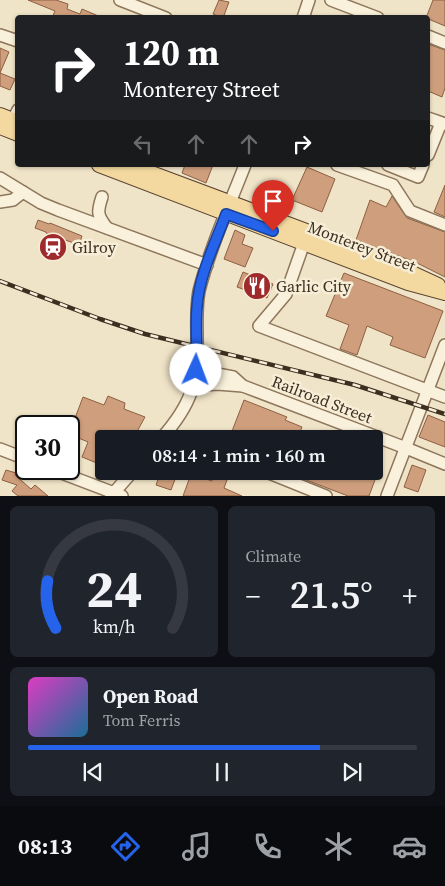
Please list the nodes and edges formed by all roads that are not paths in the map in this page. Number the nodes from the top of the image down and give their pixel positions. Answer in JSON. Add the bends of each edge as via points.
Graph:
{"nodes":[{"id":1,"x":120,"y":0,"type":"edge"},
{"id":2,"x":310,"y":0,"type":"edge"},
{"id":3,"x":331,"y":0,"type":"edge"},
{"id":4,"x":158,"y":15,"type":"edge"},
{"id":5,"x":304,"y":15,"type":"edge"},
{"id":6,"x":370,"y":15,"type":"edge"},
{"id":7,"x":0,"y":35,"type":"edge"},
{"id":8,"x":430,"y":37,"type":"edge"},
{"id":9,"x":15,"y":40,"type":"edge"},
{"id":10,"x":445,"y":43,"type":"edge"},
{"id":11,"x":0,"y":115,"type":"edge"},
{"id":12,"x":430,"y":119,"type":"edge"},
{"id":13,"x":15,"y":121,"type":"edge"},
{"id":14,"x":15,"y":121,"type":"edge"},
{"id":15,"x":443,"y":124,"type":"edge"},
{"id":16,"x":0,"y":127,"type":"edge"},
{"id":17,"x":430,"y":148,"type":"edge"},
{"id":18,"x":105,"y":167,"type":"edge"},
{"id":19,"x":134,"y":167,"type":"edge"},
{"id":20,"x":244,"y":167,"type":"edge"},
{"id":21,"x":343,"y":167,"type":"edge"},
{"id":22,"x":393,"y":167,"type":"edge"},
{"id":23,"x":422,"y":167,"type":"edge"},
{"id":24,"x":0,"y":178,"type":"edge"},
{"id":25,"x":23,"y":192,"type":"junction"},
{"id":26,"x":102,"y":197,"type":"dead end"},
{"id":27,"x":0,"y":202,"type":"edge"},
{"id":28,"x":228,"y":209,"type":"junction"},
{"id":29,"x":445,"y":225,"type":"edge"},
{"id":30,"x":107,"y":228,"type":"junction"},
{"id":31,"x":304,"y":244,"type":"junction"},
{"id":32,"x":207,"y":264,"type":"junction"},
{"id":33,"x":445,"y":289,"type":"edge"},
{"id":34,"x":445,"y":293,"type":"edge"},
{"id":35,"x":445,"y":345,"type":"edge"},
{"id":36,"x":196,"y":370,"type":"junction"},
{"id":37,"x":194,"y":386,"type":"junction"},
{"id":38,"x":243,"y":386,"type":"junction"},
{"id":39,"x":428,"y":390,"type":"junction"},
{"id":40,"x":445,"y":397,"type":"edge"},
{"id":41,"x":168,"y":430,"type":"edge"},
{"id":42,"x":406,"y":448,"type":"junction"},
{"id":43,"x":0,"y":449,"type":"edge"},
{"id":44,"x":15,"y":455,"type":"edge"},
{"id":45,"x":445,"y":464,"type":"edge"},
{"id":46,"x":78,"y":480,"type":"edge"},
{"id":47,"x":127,"y":480,"type":"edge"},
{"id":48,"x":286,"y":480,"type":"edge"},
{"id":49,"x":116,"y":495,"type":"edge"},
{"id":50,"x":326,"y":496,"type":"edge"},
{"id":51,"x":387,"y":496,"type":"edge"}],
"edges":[{"from":1,"to":4,"type":"street"},
{"from":2,"to":5,"type":"street"},
{"from":3,"to":6,"type":"street"},
{"from":7,"to":9,"type":"street"},
{"from":8,"to":10,"type":"street"},
{"from":11,"to":13,"type":"main road"},
{"from":12,"to":15,"type":"street"},
{"from":14,"to":16,"type":"main road"},
{"from":15,"to":17,"type":"street"},
{"from":18,"to":28,"type":"main road","name":"Monterey Street"},
{"from":19,"to":28,"type":"main road","name":"Monterey Street"},
{"from":20,"to":28,"type":"street"},
{"from":21,"to":29,"type":"street","via":[[393,185],[410,211]]},
{"from":22,"to":23,"type":"street","via":[[418,177]]},
{"from":24,"to":25,"type":"street"},
{"from":25,"to":27,"type":"street","via":[[13,200]]},
{"from":25,"to":30,"type":"street","via":[[64,213]]},
{"from":26,"to":30,"type":"street","via":[[98,210]]},
{"from":28,"to":31,"type":"main road","name":"Monterey Street"},
{"from":28,"to":32,"type":"street"},
{"from":28,"to":33,"type":"main road","name":"Monterey Street","via":[[404,270]]},
{"from":30,"to":32,"type":"street"},
{"from":31,"to":34,"type":"main road","name":"Monterey Street","via":[[408,283]]},
{"from":31,"to":39,"type":"street","via":[[286,294],[259,326]]},
{"from":32,"to":36,"type":"street","via":[[197,307]]},
{"from":35,"to":39,"type":"street"},
{"from":36,"to":37,"type":"street"},
{"from":36,"to":38,"type":"street","name":"Railroad Street","via":[[233,377]]},
{"from":37,"to":38,"type":"street","name":"Railroad Street"},
{"from":37,"to":41,"type":"street","via":[[187,404]]},
{"from":38,"to":42,"type":"street","name":"Railroad Street"},
{"from":39,"to":40,"type":"street"},
{"from":39,"to":42,"type":"street"},
{"from":42,"to":45,"type":"street","name":"Railroad Street"},
{"from":42,"to":51,"type":"street"},
{"from":43,"to":44,"type":"street"},
{"from":46,"to":49,"type":"street"},
{"from":47,"to":49,"type":"street"},
{"from":48,"to":50,"type":"street"}]}
